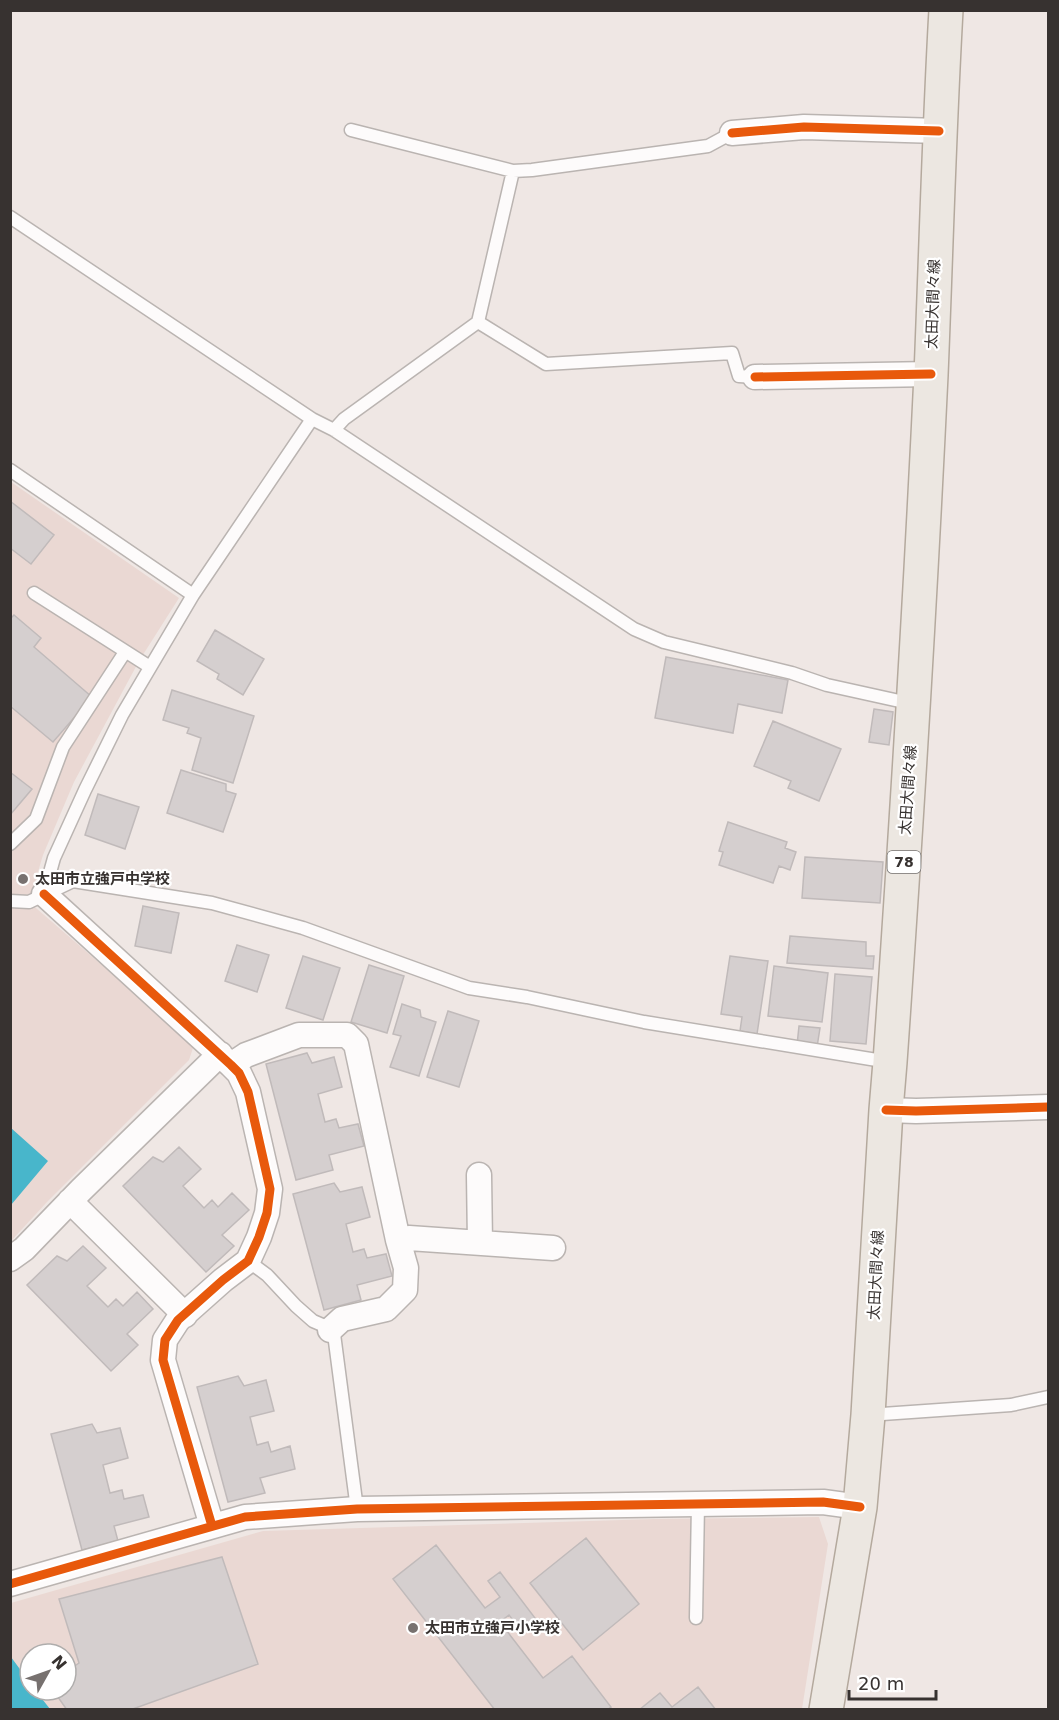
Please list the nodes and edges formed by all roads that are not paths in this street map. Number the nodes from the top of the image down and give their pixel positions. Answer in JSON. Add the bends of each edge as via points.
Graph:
{"nodes":[{"id":1,"x":946,"y":10,"type":"edge"},
{"id":2,"x":351,"y":130,"type":"dead end"},
{"id":3,"x":939,"y":131,"type":"junction"},
{"id":4,"x":732,"y":133,"type":"joint"},
{"id":5,"x":513,"y":171,"type":"junction"},
{"id":6,"x":10,"y":217,"type":"edge"},
{"id":7,"x":478,"y":322,"type":"junction"},
{"id":8,"x":931,"y":374,"type":"junction"},
{"id":9,"x":754,"y":377,"type":"joint"},
{"id":10,"x":312,"y":419,"type":"junction"},
{"id":11,"x":334,"y":430,"type":"junction"},
{"id":12,"x":10,"y":470,"type":"edge"},
{"id":13,"x":34,"y":593,"type":"dead end"},
{"id":14,"x":194,"y":595,"type":"junction"},
{"id":15,"x":125,"y":652,"type":"junction"},
{"id":16,"x":150,"y":667,"type":"junction"},
{"id":17,"x":914,"y":704,"type":"junction"},
{"id":18,"x":10,"y":844,"type":"edge"},
{"id":19,"x":44,"y":894,"type":"junction"},
{"id":20,"x":10,"y":901,"type":"edge"},
{"id":21,"x":225,"y":1060,"type":"junction"},
{"id":22,"x":890,"y":1062,"type":"junction"},
{"id":23,"x":1048,"y":1107,"type":"edge"},
{"id":24,"x":886,"y":1110,"type":"junction"},
{"id":25,"x":479,"y":1174,"type":"dead end"},
{"id":26,"x":70,"y":1201,"type":"junction"},
{"id":27,"x":398,"y":1240,"type":"junction"},
{"id":28,"x":480,"y":1243,"type":"junction"},
{"id":29,"x":553,"y":1248,"type":"dead end"},
{"id":30,"x":10,"y":1259,"type":"edge"},
{"id":31,"x":248,"y":1261,"type":"junction"},
{"id":32,"x":185,"y":1314,"type":"junction"},
{"id":33,"x":330,"y":1330,"type":"junction"},
{"id":34,"x":1048,"y":1397,"type":"edge"},
{"id":35,"x":868,"y":1415,"type":"junction"},
{"id":36,"x":698,"y":1504,"type":"junction"},
{"id":37,"x":860,"y":1507,"type":"junction"},
{"id":38,"x":357,"y":1509,"type":"junction"},
{"id":39,"x":212,"y":1526,"type":"junction"},
{"id":40,"x":10,"y":1584,"type":"edge"},
{"id":41,"x":696,"y":1618,"type":"dead end"},
{"id":42,"x":826,"y":1710,"type":"edge"}],
"edges":[{"from":1,"to":3,"type":"main road","name":"太田大間々線","number":"78"},
{"from":2,"to":5,"type":"lane"},
{"from":3,"to":4,"type":"street","via":[[804,127]]},
{"from":3,"to":8,"type":"main road","name":"太田大間々線","number":"78"},
{"from":4,"to":5,"type":"lane","via":[[708,146]]},
{"from":5,"to":7,"type":"lane"},
{"from":6,"to":10,"type":"lane"},
{"from":7,"to":9,"type":"lane","via":[[546,364],[732,353],[739,376]]},
{"from":7,"to":11,"type":"lane"},
{"from":8,"to":9,"type":"street"},
{"from":8,"to":17,"type":"main road","name":"太田大間々線","number":"78"},
{"from":10,"to":11,"type":"lane"},
{"from":10,"to":14,"type":"lane"},
{"from":11,"to":17,"type":"lane","via":[[634,629],[664,642]]},
{"from":12,"to":14,"type":"lane"},
{"from":13,"to":15,"type":"lane"},
{"from":14,"to":16,"type":"lane"},
{"from":15,"to":16,"type":"lane"},
{"from":15,"to":18,"type":"lane","via":[[63,747],[36,819]]},
{"from":16,"to":19,"type":"lane","via":[[85,790],[54,858]]},
{"from":17,"to":22,"type":"main road","name":"太田大間々線","number":"78"},
{"from":19,"to":20,"type":"lane","via":[[29,902]]},
{"from":19,"to":21,"type":"street"},
{"from":19,"to":22,"type":"lane","via":[[73,881],[212,903],[303,928],[469,988],[644,1022]]},
{"from":21,"to":26,"type":"street"},
{"from":21,"to":27,"type":"street","via":[[299,1035],[347,1035],[356,1044]]},
{"from":21,"to":31,"type":"street","via":[[239,1073],[248,1092],[270,1189],[267,1213]]},
{"from":22,"to":24,"type":"main road","name":"太田大間々線","number":"78"},
{"from":23,"to":24,"type":"street"},
{"from":24,"to":35,"type":"main road","name":"太田大間々線","number":"78"},
{"from":25,"to":28,"type":"street"},
{"from":26,"to":30,"type":"street"},
{"from":26,"to":32,"type":"street"},
{"from":27,"to":28,"type":"street"},
{"from":27,"to":33,"type":"street","via":[[406,1268],[405,1290],[386,1309],[342,1319]]},
{"from":28,"to":29,"type":"street"},
{"from":31,"to":32,"type":"street"},
{"from":31,"to":33,"type":"lane","via":[[313,1321]]},
{"from":32,"to":39,"type":"street","via":[[165,1340],[163,1360]]},
{"from":33,"to":38,"type":"lane","via":[[334,1334]]},
{"from":34,"to":35,"type":"lane","via":[[1011,1405]]},
{"from":35,"to":37,"type":"main road","name":"太田大間々線","number":"78"},
{"from":36,"to":37,"type":"street","via":[[823,1502]]},
{"from":36,"to":38,"type":"street"},
{"from":36,"to":41,"type":"lane"},
{"from":37,"to":42,"type":"main road","name":"太田大間々線","number":"78"},
{"from":38,"to":39,"type":"street","via":[[245,1517]]},
{"from":39,"to":40,"type":"street"}]}
